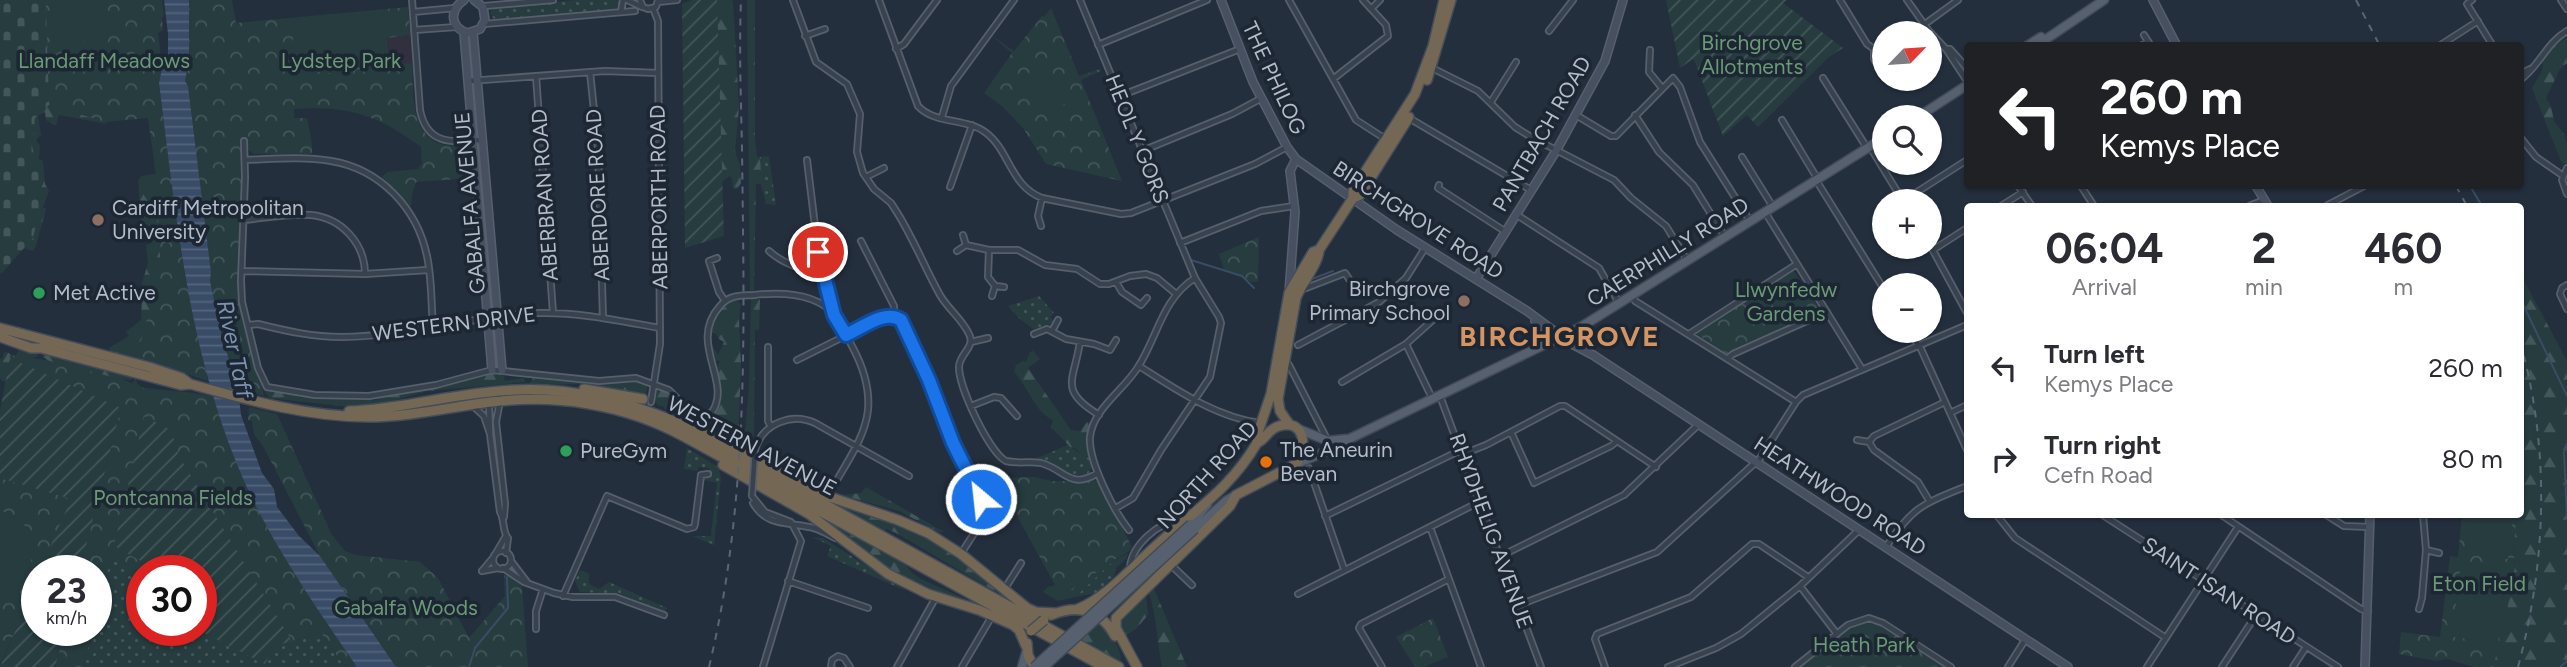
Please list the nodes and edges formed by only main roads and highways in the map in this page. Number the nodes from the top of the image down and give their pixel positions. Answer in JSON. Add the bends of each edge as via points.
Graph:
{"nodes":[{"id":1,"x":1444,"y":0,"type":"edge"},
{"id":2,"x":1451,"y":0,"type":"edge"},
{"id":3,"x":2104,"y":0,"type":"edge"},
{"id":4,"x":2048,"y":36,"type":"junction"},
{"id":5,"x":2035,"y":42,"type":"edge"},
{"id":6,"x":2041,"y":42,"type":"edge"},
{"id":7,"x":1964,"y":85,"type":"edge"},
{"id":8,"x":1935,"y":105,"type":"edge"},
{"id":9,"x":1872,"y":145,"type":"edge"},
{"id":10,"x":1353,"y":198,"type":"junction"},
{"id":11,"x":1319,"y":250,"type":"junction"},
{"id":12,"x":1294,"y":294,"type":"junction"},
{"id":13,"x":0,"y":328,"type":"edge"},
{"id":14,"x":0,"y":337,"type":"edge"},
{"id":15,"x":190,"y":384,"type":"junction"},
{"id":16,"x":555,"y":391,"type":"junction"},
{"id":17,"x":499,"y":396,"type":"junction"},
{"id":18,"x":488,"y":398,"type":"junction"},
{"id":19,"x":330,"y":413,"type":"junction"},
{"id":20,"x":657,"y":419,"type":"junction"},
{"id":21,"x":676,"y":422,"type":"junction"},
{"id":22,"x":1292,"y":426,"type":"junction"},
{"id":23,"x":1349,"y":439,"type":"junction"},
{"id":24,"x":1257,"y":440,"type":"junction"},
{"id":25,"x":1296,"y":464,"type":"junction"},
{"id":26,"x":1236,"y":495,"type":"junction"},
{"id":27,"x":1189,"y":525,"type":"junction"},
{"id":28,"x":1168,"y":565,"type":"junction"},
{"id":29,"x":1103,"y":594,"type":"junction"},
{"id":30,"x":1012,"y":597,"type":"junction"},
{"id":31,"x":1078,"y":608,"type":"junction"},
{"id":32,"x":1055,"y":613,"type":"junction"},
{"id":33,"x":1112,"y":629,"type":"junction"},
{"id":34,"x":1026,"y":648,"type":"junction"},
{"id":35,"x":1124,"y":653,"type":"junction"},
{"id":36,"x":1122,"y":666,"type":"edge"},
{"id":37,"x":1022,"y":667,"type":"edge"},
{"id":38,"x":1034,"y":667,"type":"edge"},
{"id":39,"x":1044,"y":667,"type":"edge"},
{"id":40,"x":1104,"y":667,"type":"edge"},
{"id":41,"x":1137,"y":667,"type":"edge"}],
"edges":[{"from":1,"to":10,"type":"highway","via":[[1421,80]]},
{"from":2,"to":10,"type":"highway","via":[[1432,68],[1408,118],[1360,195]]},
{"from":3,"to":4,"type":"main road"},
{"from":4,"to":5,"type":"main road"},
{"from":4,"to":6,"type":"main road"},
{"from":7,"to":8,"type":"main road"},
{"from":9,"to":23,"type":"main road","name":"CAERPHILLY ROAD","via":[[1564,336]]},
{"from":10,"to":11,"type":"highway"},
{"from":11,"to":12,"type":"highway"},
{"from":11,"to":12,"type":"highway","via":[[1313,252]]},
{"from":12,"to":22,"type":"highway","via":[[1278,405]]},
{"from":12,"to":24,"type":"highway"},
{"from":13,"to":15,"type":"highway","name":"WESTERN AVENUE","via":[[149,367]]},
{"from":14,"to":15,"type":"highway","name":"WESTERN AVENUE"},
{"from":15,"to":19,"type":"highway","name":"WESTERN AVENUE","via":[[287,408]]},
{"from":16,"to":17,"type":"highway","name":"WESTERN AVENUE"},
{"from":16,"to":20,"type":"highway","name":"WESTERN AVENUE","via":[[599,397]]},
{"from":16,"to":20,"type":"highway","via":[[584,389],[647,400]]},
{"from":17,"to":18,"type":"highway","name":"WESTERN AVENUE"},
{"from":17,"to":20,"type":"highway","name":"WESTERN AVENUE","via":[[568,401]]},
{"from":18,"to":19,"type":"highway","name":"WESTERN AVENUE"},
{"from":18,"to":19,"type":"highway","name":"WESTERN AVENUE","via":[[471,405],[384,416]]},
{"from":20,"to":21,"type":"highway","name":"WESTERN AVENUE"},
{"from":20,"to":34,"type":"highway","via":[[663,430],[809,514],[888,574],[1016,627]]},
{"from":20,"to":40,"type":"highway","name":"WESTERN AVENUE"},
{"from":21,"to":30,"type":"highway","via":[[686,422],[839,501],[907,523],[961,554]]},
{"from":21,"to":36,"type":"highway","name":"WESTERN AVENUE"},
{"from":22,"to":23,"type":"main road","name":"CAERPHILLY ROAD","via":[[1328,441]]},
{"from":22,"to":24,"type":"highway","name":"NORTH ROAD","via":[[1273,428]]},
{"from":22,"to":25,"type":"highway","via":[[1304,446]]},
{"from":23,"to":25,"type":"main road","name":"CAERPHILLY ROAD"},
{"from":24,"to":27,"type":"highway","name":"NORTH ROAD","via":[[1237,473]]},
{"from":25,"to":26,"type":"highway","name":"NORTH ROAD"},
{"from":26,"to":27,"type":"main road","name":"NORTH ROAD"},
{"from":26,"to":28,"type":"highway"},
{"from":27,"to":29,"type":"highway","name":"NORTH ROAD"},
{"from":27,"to":38,"type":"main road","name":"NORTH ROAD","bridge":true},
{"from":27,"to":39,"type":"main road","name":"NORTH ROAD","bridge":true},
{"from":28,"to":33,"type":"highway","via":[[1115,612]]},
{"from":28,"to":41,"type":"highway","via":[[1116,618],[1116,628]]},
{"from":29,"to":30,"type":"highway","via":[[1053,609],[1036,608]]},
{"from":29,"to":31,"type":"highway"},
{"from":30,"to":32,"type":"highway","via":[[1033,611]]},
{"from":31,"to":32,"type":"highway"},
{"from":31,"to":33,"type":"highway","via":[[1095,614]]},
{"from":32,"to":34,"type":"highway","bridge":true,"via":[[1031,631]]},
{"from":33,"to":35,"type":"highway"},
{"from":34,"to":37,"type":"main road"},
{"from":34,"to":38,"type":"highway"},
{"from":35,"to":36,"type":"highway"},
{"from":35,"to":41,"type":"highway"}]}
